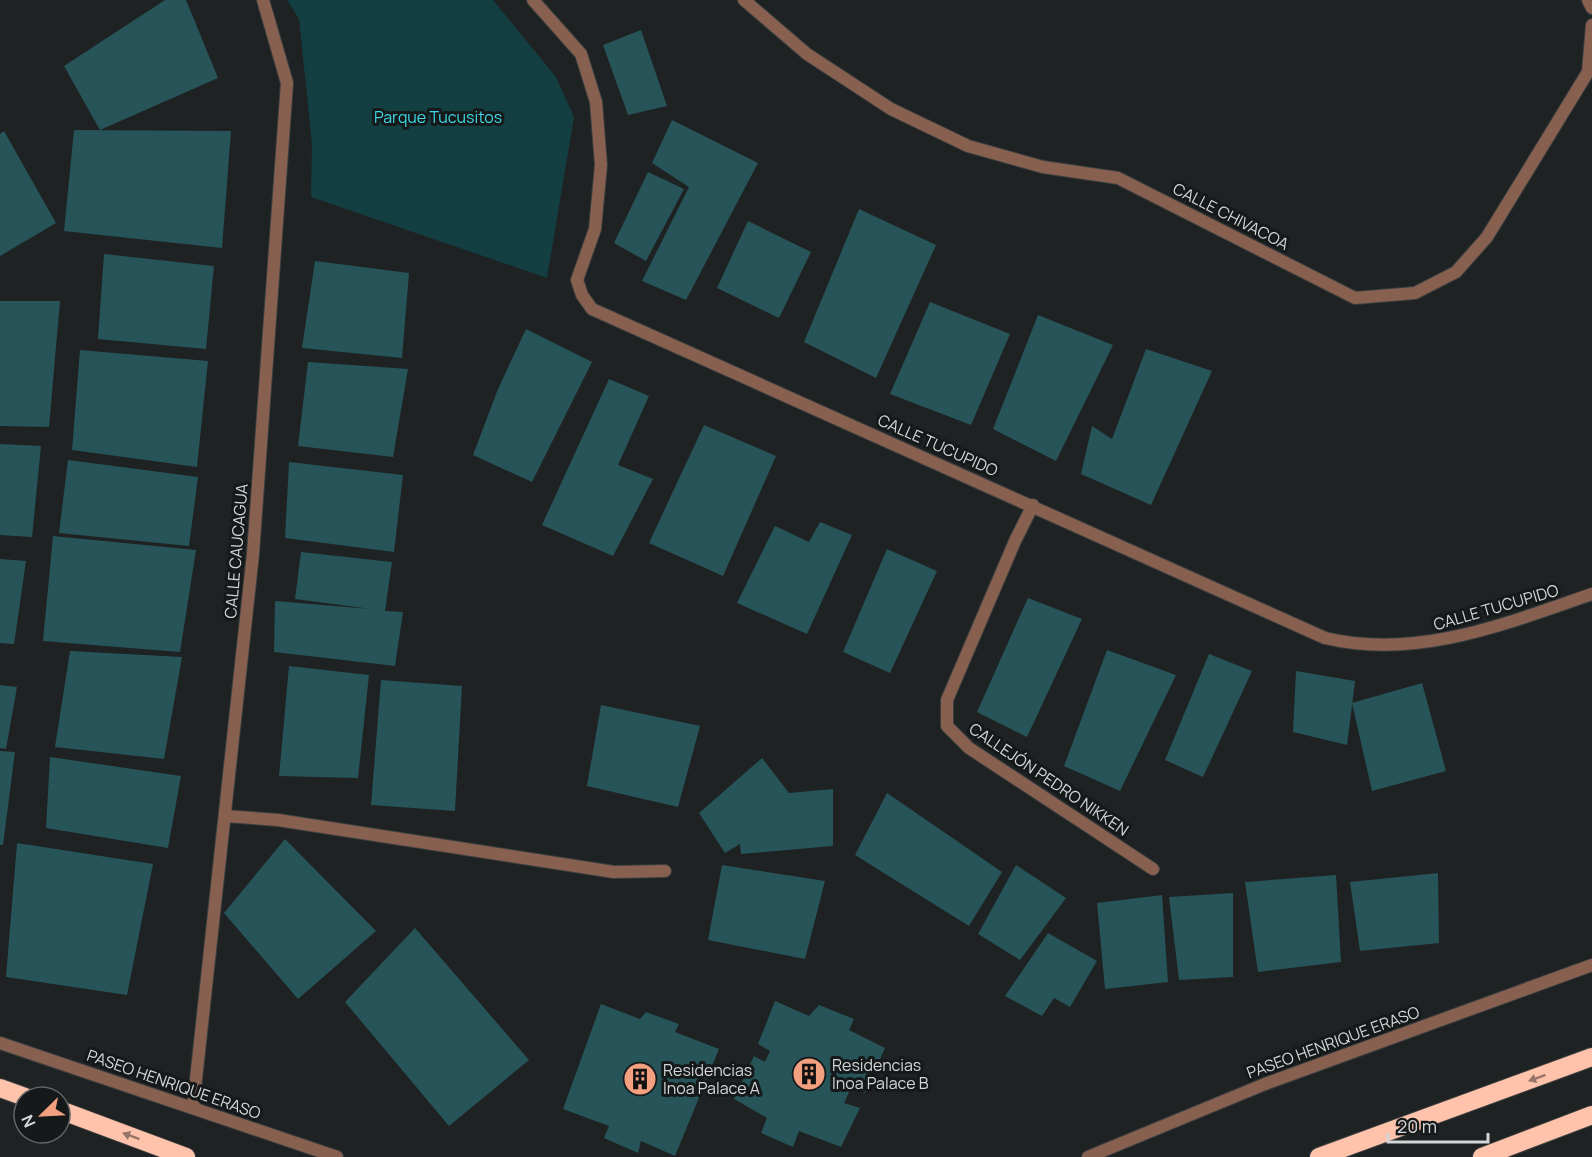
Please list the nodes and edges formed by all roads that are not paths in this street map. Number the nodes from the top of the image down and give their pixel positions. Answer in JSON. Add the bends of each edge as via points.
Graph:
{"nodes":[{"id":1,"x":263,"y":0,"type":"edge"},
{"id":2,"x":533,"y":0,"type":"edge"},
{"id":3,"x":744,"y":0,"type":"edge"},
{"id":4,"x":1588,"y":0,"type":"edge"},
{"id":5,"x":1592,"y":8,"type":"edge"},
{"id":6,"x":1592,"y":25,"type":"edge"},
{"id":7,"x":1033,"y":505,"type":"junction"},
{"id":8,"x":1592,"y":594,"type":"edge"},
{"id":9,"x":225,"y":816,"type":"junction"},
{"id":10,"x":1153,"y":869,"type":"dead end"},
{"id":11,"x":665,"y":871,"type":"dead end"},
{"id":12,"x":1592,"y":965,"type":"edge"},
{"id":13,"x":0,"y":1043,"type":"edge"},
{"id":14,"x":1592,"y":1057,"type":"edge"},
{"id":15,"x":193,"y":1107,"type":"junction"},
{"id":16,"x":72,"y":1114,"type":"edge"},
{"id":17,"x":1592,"y":1115,"type":"edge"},
{"id":18,"x":186,"y":1157,"type":"edge"},
{"id":19,"x":337,"y":1157,"type":"edge"},
{"id":20,"x":1088,"y":1157,"type":"edge"},
{"id":21,"x":1319,"y":1157,"type":"edge"},
{"id":22,"x":1482,"y":1157,"type":"edge"}],
"edges":[{"from":1,"to":9,"type":"street","name":"CALLE CAUCAGUA","via":[[287,82],[254,554]]},
{"from":2,"to":7,"type":"street","name":"CALLE TUCUPIDO","via":[[581,54],[596,102],[601,165],[595,229],[577,280],[592,309]]},
{"from":3,"to":6,"type":"street","name":"CALLE CHIVACOA","via":[[807,54],[891,109],[968,146],[1043,167],[1118,178],[1355,298],[1415,293],[1456,272],[1487,237],[1588,72]]},
{"from":4,"to":5,"type":"street"},
{"from":7,"to":8,"type":"street","name":"CALLE TUCUPIDO","via":[[1280,619],[1325,638],[1357,646],[1432,643]]},
{"from":7,"to":10,"type":"street","name":"CALLEJÓN PEDRO NIKKEN","via":[[947,700],[947,726],[969,748]]},
{"from":9,"to":11,"type":"street","via":[[278,820],[614,872]]},
{"from":9,"to":15,"type":"street","name":"CALLE CAUCAGUA"},
{"from":12,"to":20,"type":"street","name":"PASEO HENRIQUE ERASO","via":[[1265,1084]]},
{"from":13,"to":15,"type":"street","name":"PASEO HENRIQUE ERASO"},
{"from":14,"to":21,"type":"highway","one_way":true},
{"from":15,"to":19,"type":"street","name":"PASEO HENRIQUE ERASO"},
{"from":18,"to":16,"type":"highway","one_way":true},
{"from":17,"to":22,"type":"highway"}]}
